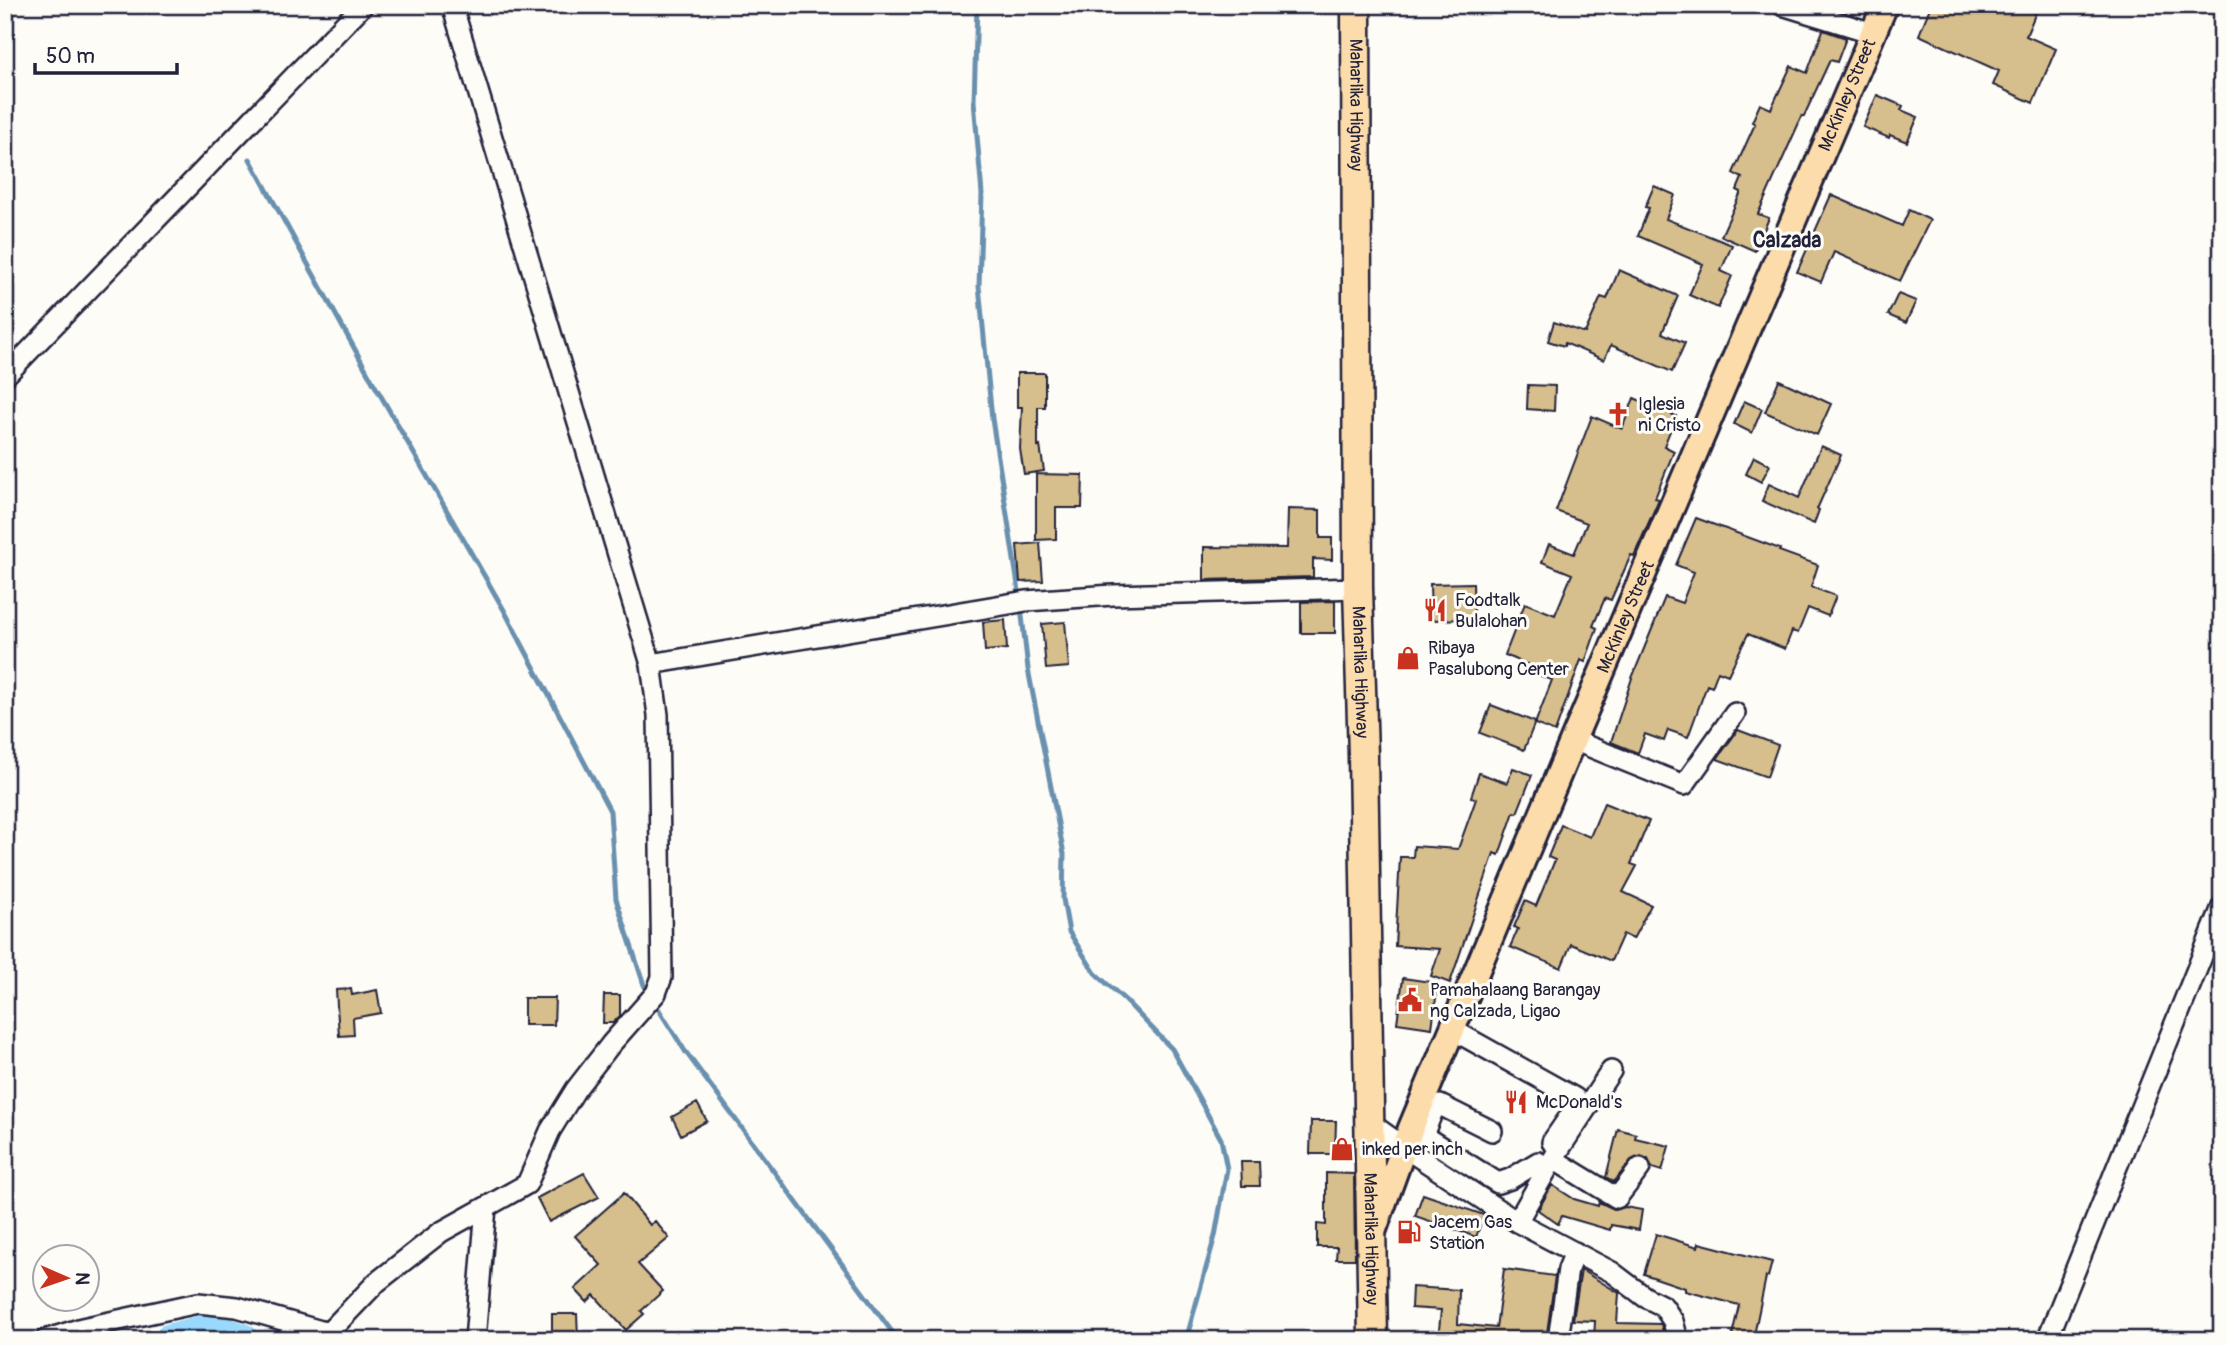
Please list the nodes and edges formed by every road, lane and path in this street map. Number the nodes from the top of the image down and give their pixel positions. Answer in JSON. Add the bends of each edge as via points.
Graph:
{"nodes":[{"id":1,"x":363,"y":5,"type":"edge"},
{"id":2,"x":452,"y":5,"type":"edge"},
{"id":3,"x":1356,"y":5,"type":"edge"},
{"id":4,"x":1782,"y":5,"type":"edge"},
{"id":5,"x":1885,"y":5,"type":"edge"},
{"id":6,"x":1873,"y":33,"type":"junction"},
{"id":7,"x":5,"y":376,"type":"edge"},
{"id":8,"x":1358,"y":587,"type":"junction"},
{"id":9,"x":651,"y":664,"type":"junction"},
{"id":10,"x":1735,"y":713,"type":"dead end"},
{"id":11,"x":1573,"y":740,"type":"junction"},
{"id":12,"x":2222,"y":907,"type":"edge"},
{"id":13,"x":1453,"y":1030,"type":"junction"},
{"id":14,"x":1611,"y":1071,"type":"dead end"},
{"id":15,"x":1370,"y":1123,"type":"junction"},
{"id":16,"x":1492,"y":1131,"type":"dead end"},
{"id":17,"x":1413,"y":1137,"type":"junction"},
{"id":18,"x":1548,"y":1154,"type":"junction"},
{"id":19,"x":1640,"y":1168,"type":"dead end"},
{"id":20,"x":486,"y":1207,"type":"junction"},
{"id":21,"x":1517,"y":1222,"type":"junction"},
{"id":22,"x":1373,"y":1232,"type":"junction"},
{"id":23,"x":1575,"y":1252,"type":"junction"},
{"id":24,"x":333,"y":1336,"type":"edge"},
{"id":25,"x":45,"y":1340,"type":"edge"},
{"id":26,"x":475,"y":1340,"type":"edge"},
{"id":27,"x":1373,"y":1340,"type":"edge"},
{"id":28,"x":1558,"y":1340,"type":"edge"},
{"id":29,"x":1678,"y":1340,"type":"edge"},
{"id":30,"x":2047,"y":1340,"type":"edge"}],
"edges":[{"from":1,"to":7,"type":"street"},
{"from":2,"to":9,"type":"street"},
{"from":3,"to":8,"type":"highway","name":"Maharlika Highway"},
{"from":4,"to":6,"type":"street"},
{"from":5,"to":6,"type":"main road","name":"McKinley Street"},
{"from":6,"to":11,"type":"main road","name":"McKinley Street"},
{"from":8,"to":9,"type":"street","via":[[1026,601]]},
{"from":8,"to":15,"type":"highway","name":"Maharlika Highway"},
{"from":9,"to":20,"type":"street","via":[[658,715],[662,977],[656,993],[576,1089],[550,1131],[527,1184]]},
{"from":10,"to":11,"type":"street","via":[[1684,785]]},
{"from":11,"to":13,"type":"main road","name":"McKinley Street"},
{"from":12,"to":30,"type":"street"},
{"from":13,"to":17,"type":"main road","name":"McKinley Street"},
{"from":13,"to":18,"type":"street","via":[[1575,1098],[1574,1110]]},
{"from":14,"to":18,"type":"street"},
{"from":15,"to":17,"type":"street"},
{"from":15,"to":22,"type":"highway","name":"Maharlika Highway"},
{"from":16,"to":17,"type":"street","via":[[1440,1105]]},
{"from":17,"to":18,"type":"street","via":[[1498,1183]]},
{"from":17,"to":21,"type":"street"},
{"from":17,"to":22,"type":"main road","name":"McKinley Street"},
{"from":18,"to":19,"type":"street","via":[[1617,1198]]},
{"from":18,"to":21,"type":"street"},
{"from":20,"to":24,"type":"street","via":[[441,1232],[377,1282]]},
{"from":20,"to":26,"type":"street"},
{"from":21,"to":23,"type":"street"},
{"from":22,"to":27,"type":"highway","name":"Maharlika Highway"},
{"from":23,"to":28,"type":"street","via":[[1568,1269]]},
{"from":23,"to":29,"type":"street","via":[[1663,1306]]},
{"from":24,"to":25,"type":"street","via":[[237,1307],[198,1303]]}]}
